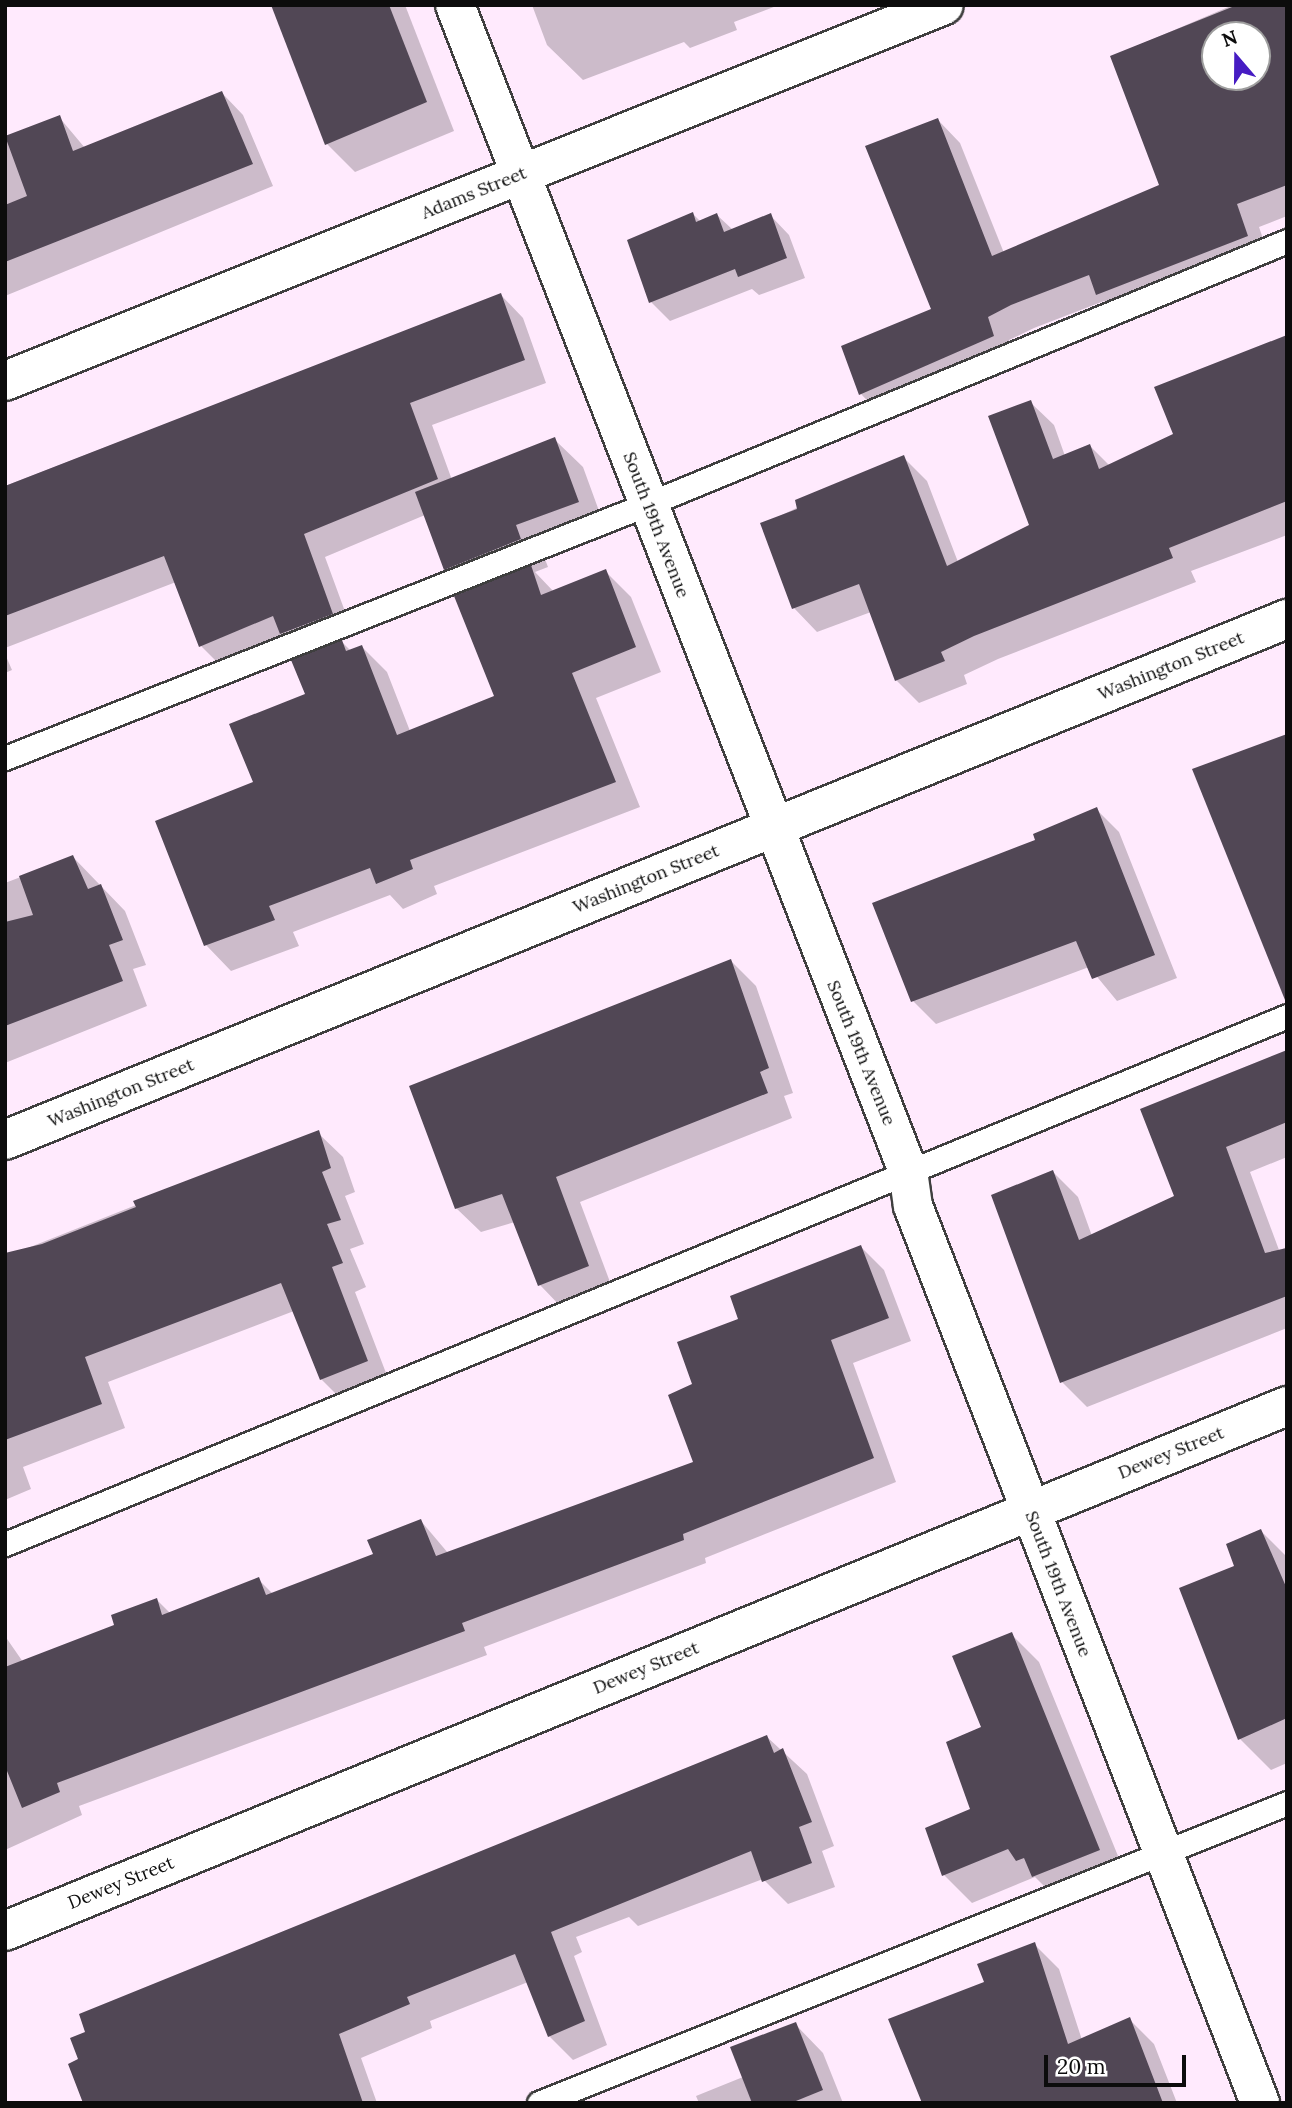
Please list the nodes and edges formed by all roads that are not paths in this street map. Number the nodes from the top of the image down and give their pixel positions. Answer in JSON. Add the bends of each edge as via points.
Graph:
{"nodes":[{"id":1,"x":455,"y":5,"type":"edge"},
{"id":2,"x":944,"y":5,"type":"edge"},
{"id":3,"x":520,"y":174,"type":"junction"},
{"id":4,"x":1287,"y":241,"type":"edge"},
{"id":5,"x":5,"y":381,"type":"edge"},
{"id":6,"x":648,"y":504,"type":"junction"},
{"id":7,"x":1287,"y":620,"type":"edge"},
{"id":8,"x":5,"y":758,"type":"edge"},
{"id":9,"x":772,"y":828,"type":"junction"},
{"id":10,"x":1287,"y":1016,"type":"edge"},
{"id":11,"x":5,"y":1140,"type":"edge"},
{"id":12,"x":908,"y":1171,"type":"junction"},
{"id":13,"x":1287,"y":1406,"type":"edge"},
{"id":14,"x":1030,"y":1511,"type":"junction"},
{"id":15,"x":5,"y":1544,"type":"edge"},
{"id":16,"x":1287,"y":1803,"type":"edge"},
{"id":17,"x":1163,"y":1854,"type":"junction"},
{"id":18,"x":5,"y":1931,"type":"edge"},
{"id":19,"x":538,"y":2103,"type":"edge"},
{"id":20,"x":1260,"y":2103,"type":"edge"}],
"edges":[{"from":1,"to":3,"type":"street","name":"South 19th Avenue"},
{"from":2,"to":3,"type":"street","name":"Adams Street"},
{"from":3,"to":5,"type":"street","name":"Adams Street"},
{"from":3,"to":6,"type":"street","name":"South 19th Avenue"},
{"from":4,"to":6,"type":"lane"},
{"from":6,"to":8,"type":"lane"},
{"from":6,"to":9,"type":"street","name":"South 19th Avenue"},
{"from":7,"to":9,"type":"street","name":"Washington Street"},
{"from":9,"to":11,"type":"street","name":"Washington Street"},
{"from":9,"to":12,"type":"street","name":"South 19th Avenue"},
{"from":10,"to":12,"type":"lane"},
{"from":12,"to":14,"type":"street","name":"South 19th Avenue","via":[[913,1206]]},
{"from":12,"to":15,"type":"lane"},
{"from":13,"to":14,"type":"street","name":"Dewey Street"},
{"from":14,"to":17,"type":"street","name":"South 19th Avenue"},
{"from":14,"to":18,"type":"street","name":"Dewey Street"},
{"from":16,"to":17,"type":"lane"},
{"from":17,"to":19,"type":"lane"},
{"from":17,"to":20,"type":"street","name":"South 19th Avenue"}]}
